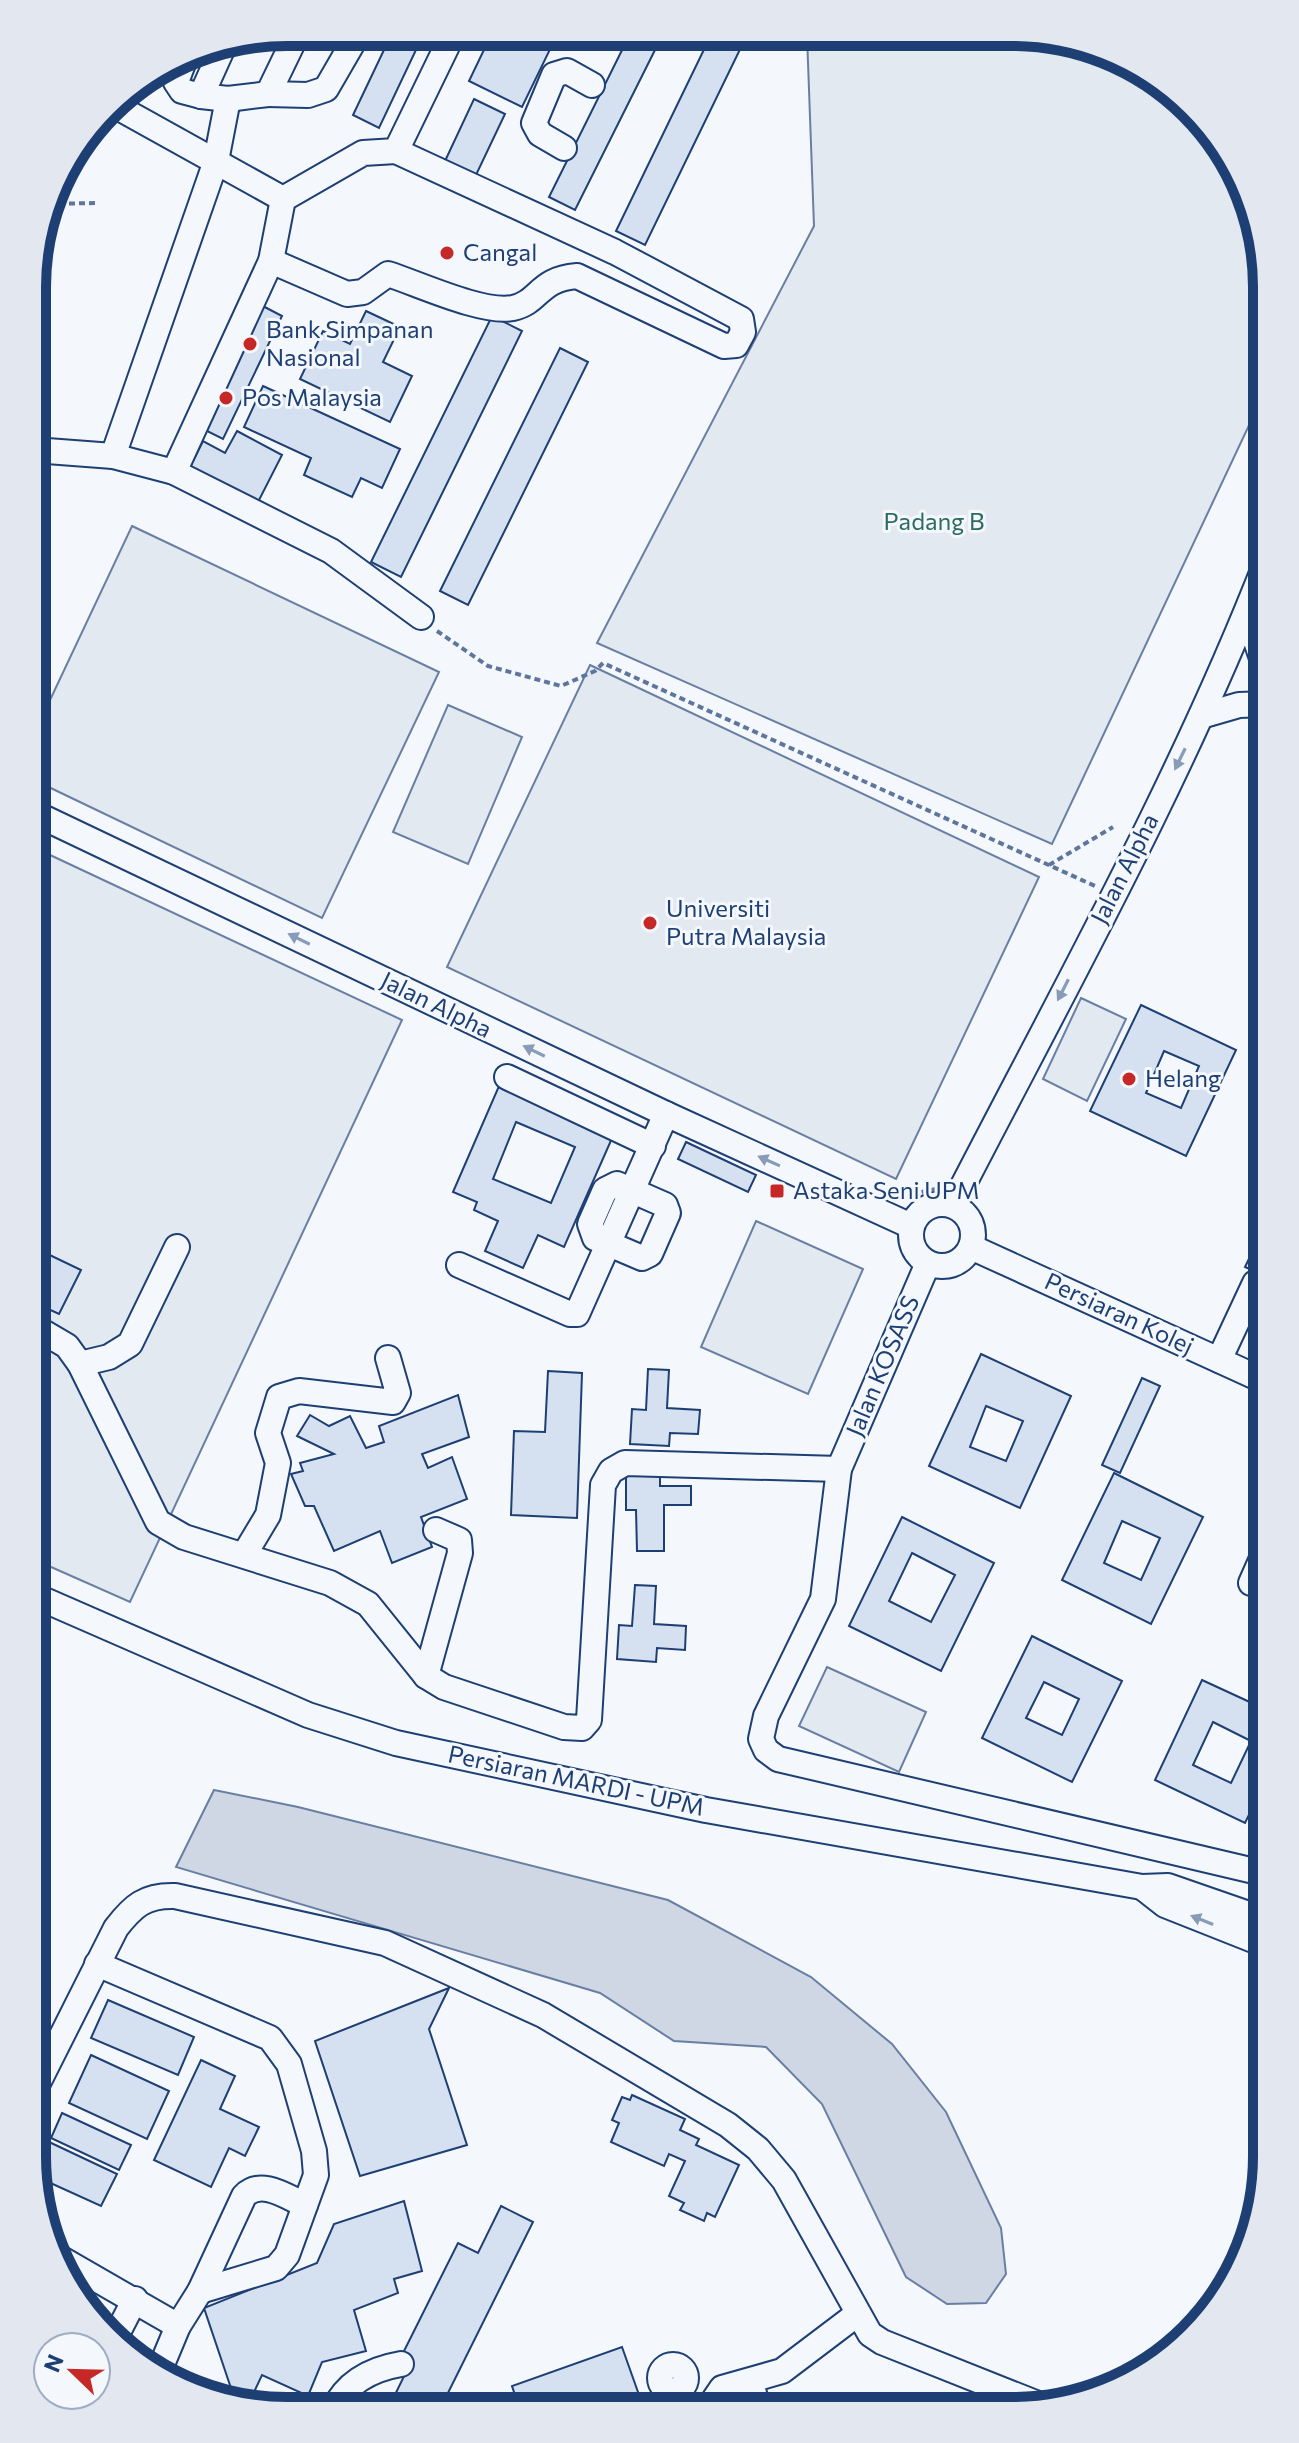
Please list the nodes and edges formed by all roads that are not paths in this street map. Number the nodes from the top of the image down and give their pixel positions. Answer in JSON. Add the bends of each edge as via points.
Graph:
{"nodes":[{"id":1,"x":447,"y":46,"type":"dead end"},
{"id":2,"x":291,"y":47,"type":"edge"},
{"id":3,"x":350,"y":47,"type":"edge"},
{"id":4,"x":219,"y":57,"type":"edge"},
{"id":5,"x":180,"y":72,"type":"edge"},
{"id":6,"x":592,"y":85,"type":"dead end"},
{"id":7,"x":268,"y":94,"type":"junction"},
{"id":8,"x":201,"y":96,"type":"junction"},
{"id":9,"x":228,"y":99,"type":"junction"},
{"id":10,"x":124,"y":110,"type":"edge"},
{"id":11,"x":564,"y":148,"type":"dead end"},
{"id":12,"x":396,"y":151,"type":"junction"},
{"id":13,"x":216,"y":161,"type":"junction"},
{"id":14,"x":283,"y":199,"type":"junction"},
{"id":15,"x":271,"y":261,"type":"junction"},
{"id":16,"x":46,"y":451,"type":"edge"},
{"id":17,"x":113,"y":456,"type":"junction"},
{"id":18,"x":174,"y":472,"type":"junction"},
{"id":19,"x":1253,"y":595,"type":"edge"},
{"id":20,"x":1251,"y":600,"type":"junction"},
{"id":21,"x":421,"y":617,"type":"road end"},
{"id":22,"x":1253,"y":621,"type":"edge"},
{"id":23,"x":1253,"y":705,"type":"edge"},
{"id":24,"x":1201,"y":716,"type":"junction"},
{"id":25,"x":46,"y":819,"type":"edge"},
{"id":26,"x":507,"y":1077,"type":"dead end"},
{"id":27,"x":666,"y":1114,"type":"junction"},
{"id":28,"x":653,"y":1146,"type":"junction"},
{"id":29,"x":634,"y":1191,"type":"junction"},
{"id":30,"x":953,"y":1205,"type":"junction"},
{"id":31,"x":911,"y":1226,"type":"junction"},
{"id":32,"x":610,"y":1245,"type":"junction"},
{"id":33,"x":177,"y":1247,"type":"dead end"},
{"id":34,"x":971,"y":1247,"type":"junction"},
{"id":35,"x":928,"y":1263,"type":"junction"},
{"id":36,"x":459,"y":1265,"type":"dead end"},
{"id":37,"x":1252,"y":1288,"type":"edge"},
{"id":38,"x":46,"y":1334,"type":"edge"},
{"id":39,"x":388,"y":1358,"type":"dead end"},
{"id":40,"x":1219,"y":1360,"type":"junction"},
{"id":41,"x":80,"y":1364,"type":"junction"},
{"id":42,"x":1252,"y":1375,"type":"edge"},
{"id":43,"x":839,"y":1469,"type":"junction"},
{"id":44,"x":436,"y":1530,"type":"dead end"},
{"id":45,"x":244,"y":1555,"type":"junction"},
{"id":46,"x":1252,"y":1580,"type":"edge"},
{"id":47,"x":1251,"y":1583,"type":"dead end"},
{"id":48,"x":46,"y":1601,"type":"edge"},
{"id":49,"x":426,"y":1676,"type":"junction"},
{"id":50,"x":1252,"y":1871,"type":"edge"},
{"id":51,"x":1142,"y":1887,"type":"junction"},
{"id":52,"x":1252,"y":1915,"type":"edge"},
{"id":53,"x":1252,"y":1940,"type":"edge"},
{"id":54,"x":97,"y":1964,"type":"junction"},
{"id":55,"x":46,"y":2067,"type":"edge"},
{"id":56,"x":305,"y":2205,"type":"junction"},
{"id":57,"x":73,"y":2265,"type":"edge"},
{"id":58,"x":200,"y":2291,"type":"junction"},
{"id":59,"x":135,"y":2299,"type":"junction"},
{"id":60,"x":856,"y":2315,"type":"junction"},
{"id":61,"x":178,"y":2326,"type":"junction"},
{"id":62,"x":120,"y":2329,"type":"edge"},
{"id":63,"x":163,"y":2362,"type":"edge"},
{"id":64,"x":401,"y":2364,"type":"dead end"},
{"id":65,"x":751,"y":2381,"type":"junction"},
{"id":66,"x":686,"y":2382,"type":"dead end"},
{"id":67,"x":340,"y":2397,"type":"edge"},
{"id":68,"x":706,"y":2397,"type":"edge"},
{"id":69,"x":719,"y":2397,"type":"edge"},
{"id":70,"x":755,"y":2397,"type":"edge"},
{"id":71,"x":1019,"y":2397,"type":"edge"}],
"edges":[{"from":1,"to":12,"type":"street"},
{"from":2,"to":7,"type":"street"},
{"from":3,"to":7,"type":"street","via":[[326,89],[308,95]]},
{"from":4,"to":8,"type":"street"},
{"from":5,"to":8,"type":"street","via":[[176,82],[182,91]]},
{"from":6,"to":11,"type":"street","via":[[567,71],[554,75],[534,123],[540,134]]},
{"from":7,"to":9,"type":"street"},
{"from":8,"to":9,"type":"street"},
{"from":9,"to":13,"type":"street"},
{"from":10,"to":13,"type":"street"},
{"from":12,"to":14,"type":"street","via":[[363,153]]},
{"from":12,"to":15,"type":"street","via":[[615,252],[741,319],[743,332],[736,345],[724,346],[577,276],[553,279],[523,304],[493,308],[388,274],[363,292],[347,294]]},
{"from":13,"to":14,"type":"street"},
{"from":13,"to":17,"type":"street"},
{"from":14,"to":15,"type":"street"},
{"from":15,"to":18,"type":"street"},
{"from":16,"to":17,"type":"street"},
{"from":17,"to":18,"type":"street"},
{"from":18,"to":21,"type":"street","via":[[331,551]]},
{"from":19,"to":20,"type":"street","name":"Jalan Alpha"},
{"from":20,"to":22,"type":"street"},
{"from":20,"to":24,"type":"street","name":"Jalan Alpha"},
{"from":23,"to":24,"type":"street"},
{"from":24,"to":30,"type":"street","name":"Jalan Alpha","one_way":true},
{"from":27,"to":25,"type":"street","name":"Jalan Alpha","one_way":true},
{"from":26,"to":28,"type":"street"},
{"from":27,"to":28,"type":"street"},
{"from":31,"to":27,"type":"street","name":"Jalan Alpha","one_way":true},
{"from":28,"to":29,"type":"street"},
{"from":29,"to":32,"type":"street"},
{"from":29,"to":32,"type":"street","via":[[665,1205],[668,1213],[650,1254],[642,1258]]},
{"from":30,"to":31,"type":"street","via":[[932,1204]]},
{"from":30,"to":34,"type":"street","via":[[968,1217]]},
{"from":31,"to":35,"type":"street","via":[[913,1247]]},
{"from":32,"to":36,"type":"street","via":[[577,1314]]},
{"from":33,"to":41,"type":"street","via":[[130,1344],[109,1357]]},
{"from":34,"to":35,"type":"street","via":[[956,1263]]},
{"from":34,"to":40,"type":"street","name":"Persiaran Kolej"},
{"from":35,"to":43,"type":"street","name":"Jalan KOSASS"},
{"from":37,"to":40,"type":"street"},
{"from":38,"to":41,"type":"street","via":[[67,1346]]},
{"from":39,"to":45,"type":"street","via":[[398,1393],[393,1402],[299,1391],[279,1397],[268,1433],[278,1463],[268,1515]]},
{"from":40,"to":42,"type":"street","name":"Persiaran Kolej"},
{"from":41,"to":45,"type":"street","via":[[158,1522],[184,1537]]},
{"from":43,"to":49,"type":"street","via":[[625,1463],[611,1471],[603,1485],[589,1720],[582,1728],[564,1727],[444,1687]]},
{"from":43,"to":50,"type":"street","name":"Jalan KOSASS","via":[[823,1599],[766,1716],[761,1739],[766,1750],[778,1759]]},
{"from":44,"to":49,"type":"street","via":[[459,1540],[460,1553]]},
{"from":45,"to":49,"type":"street","via":[[330,1583],[368,1604]]},
{"from":46,"to":47,"type":"street"},
{"from":48,"to":51,"type":"street","name":"Persiaran MARDI - UPM","via":[[308,1715],[396,1743],[706,1810]]},
{"from":51,"to":52,"type":"street","name":"Persiaran MARDI - UPM","via":[[1168,1886]]},
{"from":53,"to":51,"type":"street","name":"Persiaran MARDI - UPM","one_way":true,"via":[[1165,1905]]},
{"from":54,"to":55,"type":"street"},
{"from":54,"to":56,"type":"street","via":[[270,2038],[280,2048],[314,2151],[316,2175]]},
{"from":54,"to":60,"type":"street","via":[[133,1906],[155,1895],[385,1943],[464,1977],[638,2070],[758,2149],[784,2180]]},
{"from":56,"to":58,"type":"street","via":[[287,2255],[276,2268]]},
{"from":56,"to":58,"type":"street","via":[[264,2187],[249,2190]]},
{"from":57,"to":59,"type":"street"},
{"from":58,"to":61,"type":"street"},
{"from":59,"to":61,"type":"street"},
{"from":59,"to":62,"type":"street"},
{"from":60,"to":65,"type":"street","via":[[782,2371]]},
{"from":60,"to":71,"type":"street","via":[[882,2342]]},
{"from":61,"to":63,"type":"street"},
{"from":64,"to":67,"type":"street","via":[[363,2376]]},
{"from":65,"to":69,"type":"street"},
{"from":65,"to":70,"type":"street"},
{"from":66,"to":68,"type":"street"}]}
